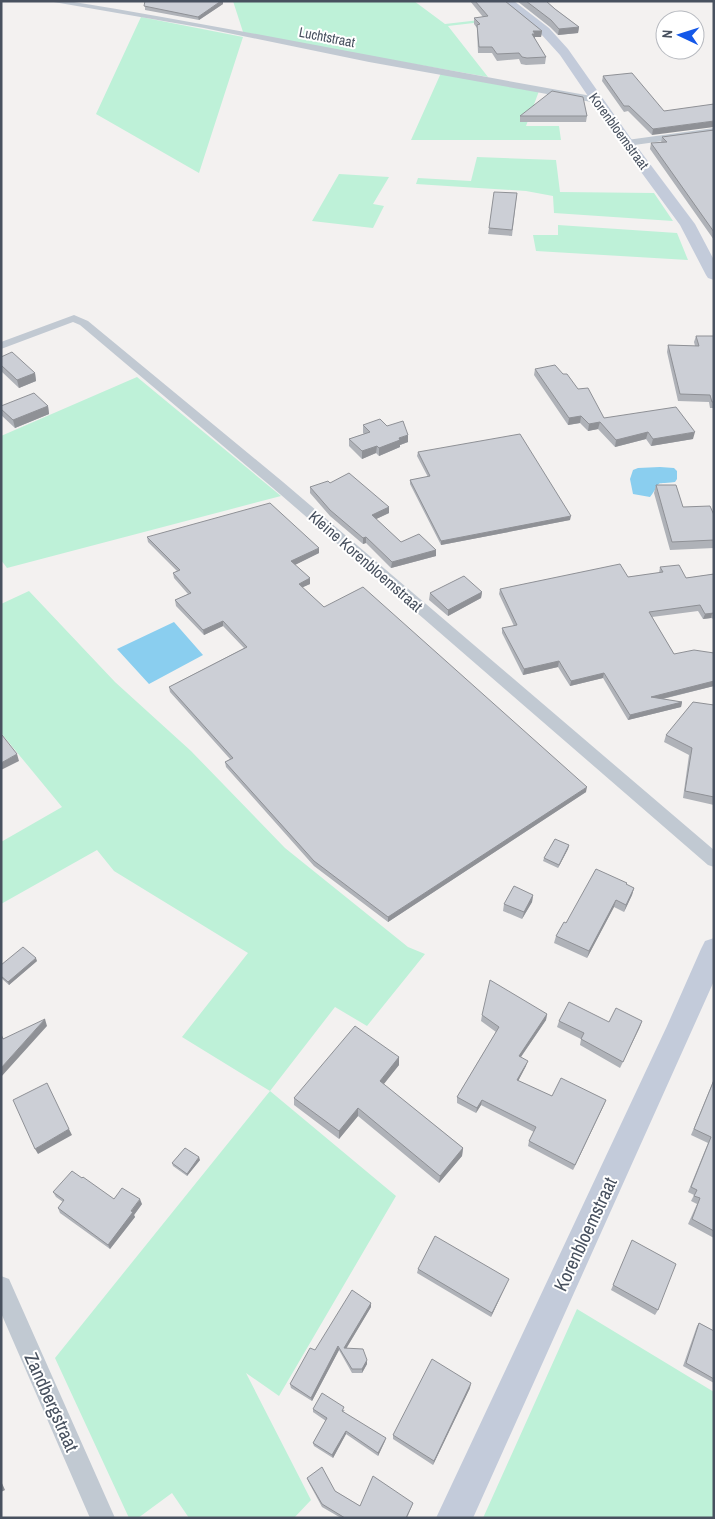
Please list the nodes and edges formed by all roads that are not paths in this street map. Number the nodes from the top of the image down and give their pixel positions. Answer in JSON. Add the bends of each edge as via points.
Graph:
{"nodes":[{"id":1,"x":52,"y":1,"type":"edge"},
{"id":2,"x":506,"y":1,"type":"edge"},
{"id":3,"x":597,"y":100,"type":"junction"},
{"id":4,"x":714,"y":131,"type":"edge"},
{"id":5,"x":627,"y":144,"type":"junction"},
{"id":6,"x":714,"y":275,"type":"edge"},
{"id":7,"x":1,"y":346,"type":"edge"},
{"id":8,"x":714,"y":860,"type":"edge"},
{"id":9,"x":714,"y":949,"type":"edge"},
{"id":10,"x":1,"y":1286,"type":"edge"},
{"id":11,"x":103,"y":1518,"type":"edge"},
{"id":12,"x":454,"y":1518,"type":"edge"}],
"edges":[{"from":1,"to":3,"type":"street","name":"Luchtstraat","via":[[204,26]]},
{"from":2,"to":3,"type":"street","name":"Korenbloemstraat","via":[[554,41]]},
{"from":3,"to":5,"type":"street","name":"Korenbloemstraat"},
{"from":4,"to":5,"type":"street"},
{"from":5,"to":6,"type":"street","name":"Korenbloemstraat","via":[[687,224]]},
{"from":7,"to":8,"type":"street","name":"Kleine Korenbloemstraat","via":[[74,318],[84,323],[278,485]]},
{"from":9,"to":12,"type":"street","name":"Korenbloemstraat"},
{"from":10,"to":11,"type":"street","name":"Zandbergstraat"}]}
